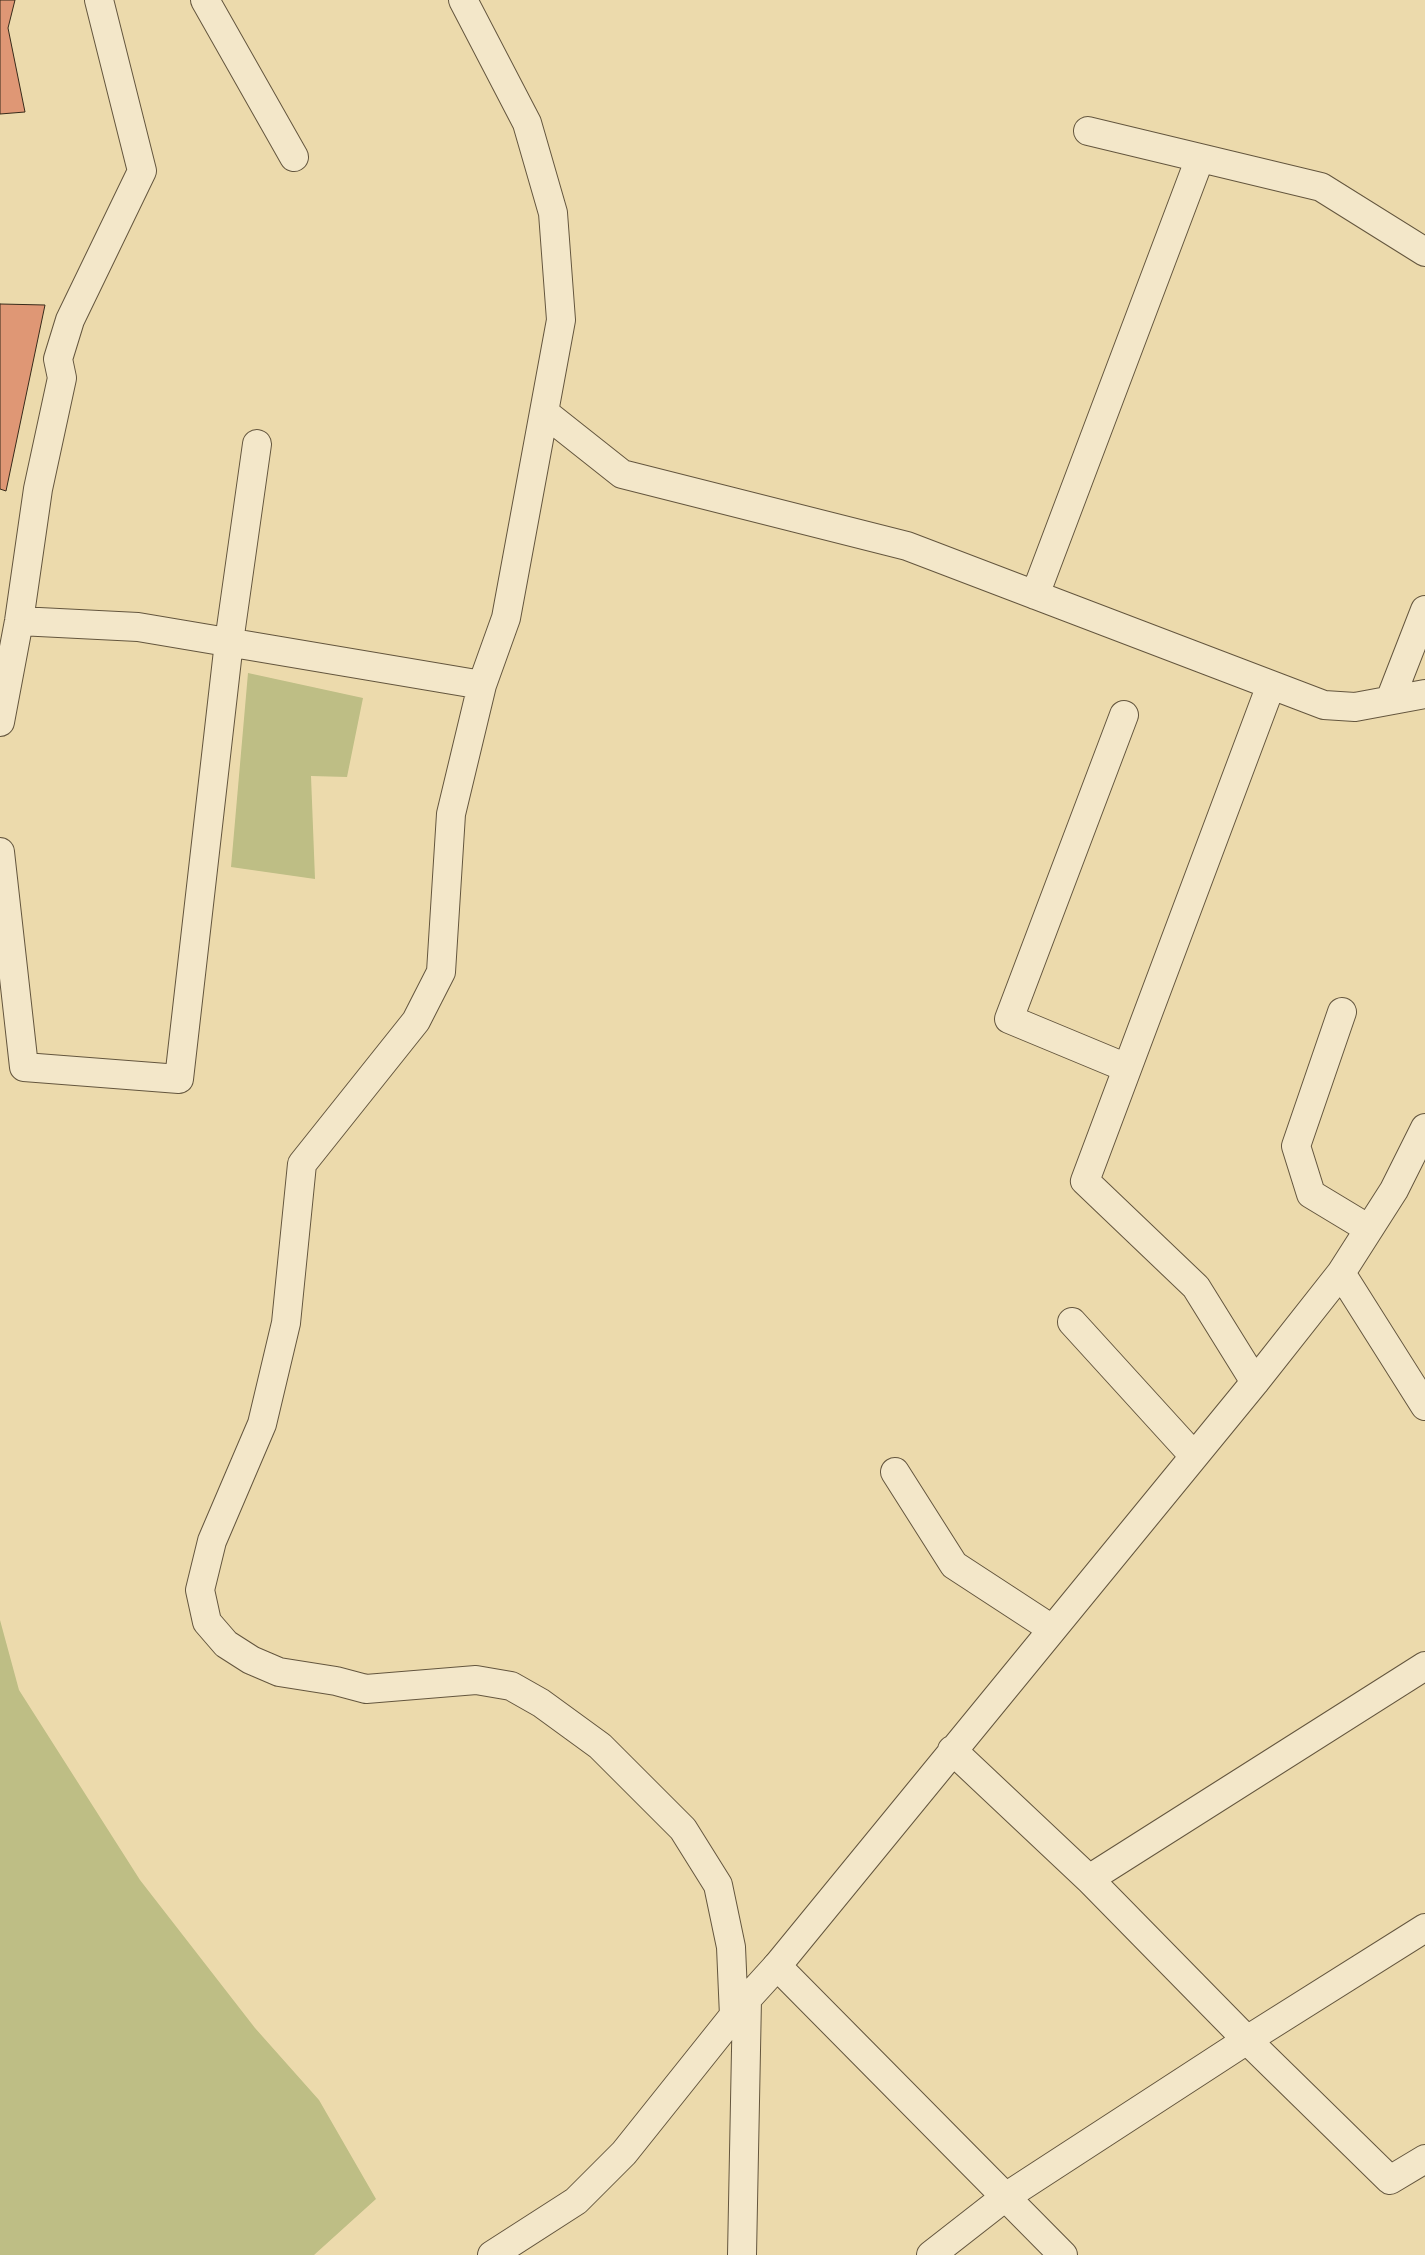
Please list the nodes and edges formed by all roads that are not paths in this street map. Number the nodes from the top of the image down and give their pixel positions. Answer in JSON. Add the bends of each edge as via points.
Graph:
{"nodes":[{"id":1,"x":99,"y":0,"type":"edge"},
{"id":2,"x":205,"y":0,"type":"edge"},
{"id":3,"x":463,"y":0,"type":"edge"},
{"id":4,"x":1088,"y":131,"type":"dead end"},
{"id":5,"x":294,"y":157,"type":"dead end"},
{"id":6,"x":1200,"y":158,"type":"junction"},
{"id":7,"x":1425,"y":252,"type":"edge"},
{"id":8,"x":545,"y":413,"type":"junction"},
{"id":9,"x":257,"y":444,"type":"dead end"},
{"id":10,"x":1035,"y":595,"type":"junction"},
{"id":11,"x":1425,"y":610,"type":"edge"},
{"id":12,"x":19,"y":622,"type":"junction"},
{"id":13,"x":229,"y":642,"type":"junction"},
{"id":14,"x":482,"y":685,"type":"junction"},
{"id":15,"x":1271,"y":685,"type":"junction"},
{"id":16,"x":1425,"y":694,"type":"edge"},
{"id":17,"x":1390,"y":700,"type":"junction"},
{"id":18,"x":1124,"y":715,"type":"dead end"},
{"id":19,"x":0,"y":722,"type":"edge"},
{"id":20,"x":0,"y":852,"type":"edge"},
{"id":21,"x":1342,"y":1012,"type":"dead end"},
{"id":22,"x":1127,"y":1068,"type":"junction"},
{"id":23,"x":1425,"y":1128,"type":"edge"},
{"id":24,"x":1369,"y":1229,"type":"junction"},
{"id":25,"x":1341,"y":1273,"type":"junction"},
{"id":26,"x":1072,"y":1322,"type":"dead end"},
{"id":27,"x":1254,"y":1382,"type":"junction"},
{"id":28,"x":1425,"y":1406,"type":"edge"},
{"id":29,"x":1194,"y":1456,"type":"junction"},
{"id":30,"x":895,"y":1472,"type":"dead end"},
{"id":31,"x":1052,"y":1629,"type":"junction"},
{"id":32,"x":1425,"y":1666,"type":"edge"},
{"id":33,"x":952,"y":1750,"type":"junction"},
{"id":34,"x":1089,"y":1879,"type":"junction"},
{"id":35,"x":1425,"y":1928,"type":"edge"},
{"id":36,"x":777,"y":1966,"type":"junction"},
{"id":37,"x":740,"y":2008,"type":"junction"},
{"id":38,"x":1248,"y":2040,"type":"junction"},
{"id":39,"x":1425,"y":2159,"type":"edge"},
{"id":40,"x":1004,"y":2198,"type":"junction"},
{"id":41,"x":492,"y":2255,"type":"edge"},
{"id":42,"x":742,"y":2255,"type":"edge"},
{"id":43,"x":931,"y":2255,"type":"edge"},
{"id":44,"x":1062,"y":2255,"type":"edge"}],
"edges":[{"from":1,"to":12,"type":"street","via":[[142,171],[70,320],[58,359],[62,378],[38,489]]},
{"from":2,"to":5,"type":"street"},
{"from":3,"to":8,"type":"street","via":[[527,124],[553,213],[561,320]]},
{"from":4,"to":6,"type":"street"},
{"from":6,"to":7,"type":"street","via":[[1321,187]]},
{"from":6,"to":10,"type":"street"},
{"from":8,"to":10,"type":"street","via":[[622,474],[907,546]]},
{"from":8,"to":14,"type":"street","via":[[506,618]]},
{"from":9,"to":13,"type":"street"},
{"from":10,"to":15,"type":"street"},
{"from":11,"to":17,"type":"street"},
{"from":12,"to":13,"type":"street","via":[[138,627]]},
{"from":12,"to":19,"type":"street"},
{"from":13,"to":14,"type":"street"},
{"from":13,"to":20,"type":"street","via":[[179,1079],[24,1067]]},
{"from":14,"to":37,"type":"street","via":[[451,814],[441,972],[416,1022],[302,1164],[286,1323],[262,1424],[212,1541],[200,1590],[207,1622],[226,1644],[279,1672],[366,1689],[476,1680],[511,1686],[541,1703],[600,1746],[683,1829],[718,1885]]},
{"from":15,"to":17,"type":"street","via":[[1324,705],[1355,707]]},
{"from":15,"to":22,"type":"street"},
{"from":16,"to":17,"type":"street"},
{"from":18,"to":22,"type":"street","via":[[1009,1019]]},
{"from":21,"to":24,"type":"street","via":[[1296,1146],[1311,1194]]},
{"from":22,"to":27,"type":"street","via":[[1084,1181],[1196,1287]]},
{"from":23,"to":24,"type":"street","via":[[1394,1190]]},
{"from":24,"to":25,"type":"street"},
{"from":25,"to":27,"type":"street"},
{"from":25,"to":28,"type":"street"},
{"from":26,"to":29,"type":"street"},
{"from":27,"to":29,"type":"street"},
{"from":29,"to":31,"type":"street"},
{"from":30,"to":31,"type":"street","via":[[954,1565]]},
{"from":31,"to":33,"type":"street"},
{"from":32,"to":34,"type":"street"},
{"from":33,"to":34,"type":"street"},
{"from":33,"to":36,"type":"street"},
{"from":34,"to":38,"type":"street"},
{"from":35,"to":38,"type":"street"},
{"from":36,"to":37,"type":"street"},
{"from":36,"to":40,"type":"street"},
{"from":37,"to":41,"type":"street","via":[[618,2160],[576,2201]]},
{"from":37,"to":42,"type":"street"},
{"from":38,"to":39,"type":"street","via":[[1390,2180]]},
{"from":38,"to":40,"type":"street"},
{"from":40,"to":43,"type":"street"},
{"from":40,"to":44,"type":"street"}]}
